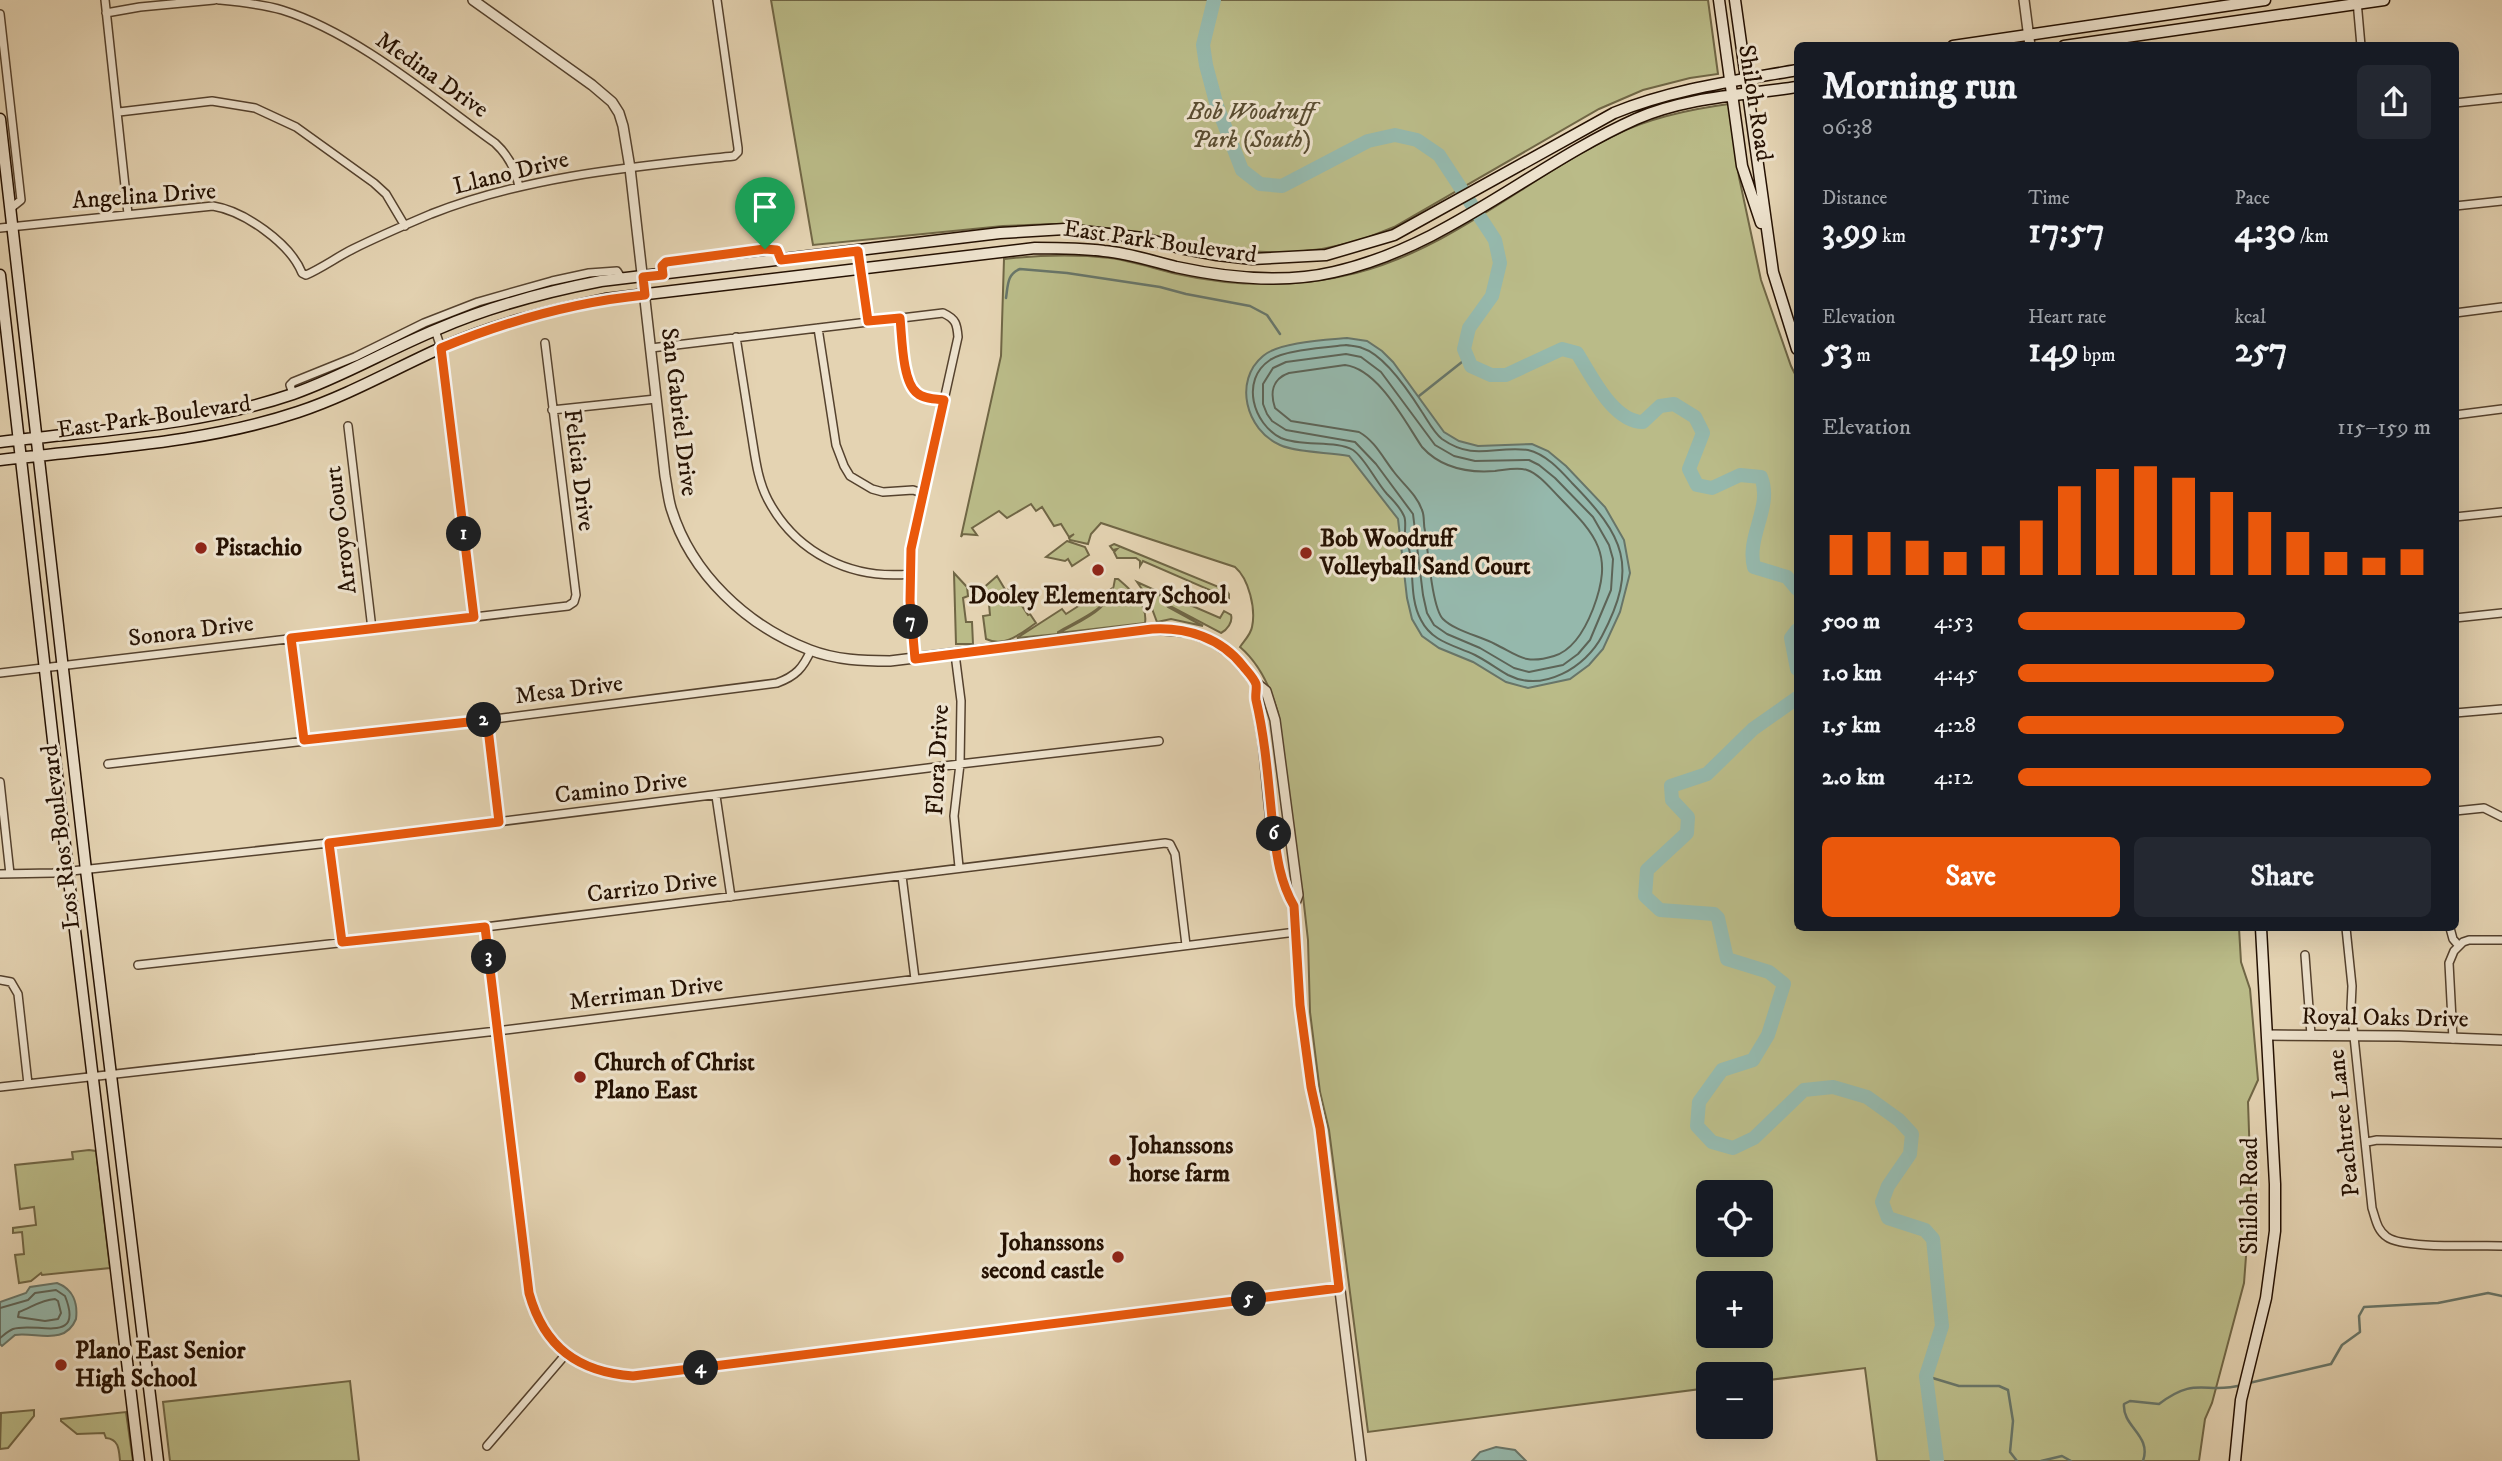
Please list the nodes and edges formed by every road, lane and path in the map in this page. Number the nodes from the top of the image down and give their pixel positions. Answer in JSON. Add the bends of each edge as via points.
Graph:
{"nodes":[{"id":1,"x":104,"y":0,"type":"edge"},
{"id":2,"x":216,"y":0,"type":"edge"},
{"id":3,"x":285,"y":0,"type":"edge"},
{"id":4,"x":473,"y":0,"type":"edge"},
{"id":5,"x":717,"y":0,"type":"edge"},
{"id":6,"x":1718,"y":0,"type":"edge"},
{"id":7,"x":1735,"y":0,"type":"edge"},
{"id":8,"x":2024,"y":0,"type":"edge"},
{"id":9,"x":2265,"y":0,"type":"edge"},
{"id":10,"x":2384,"y":0,"type":"edge"},
{"id":11,"x":2356,"y":2,"type":"edge"},
{"id":12,"x":282,"y":10,"type":"junction"},
{"id":13,"x":106,"y":13,"type":"junction"},
{"id":14,"x":0,"y":14,"type":"edge"},
{"id":15,"x":2028,"y":34,"type":"junction"},
{"id":16,"x":1978,"y":42,"type":"edge"},
{"id":17,"x":2029,"y":42,"type":"edge"},
{"id":18,"x":2091,"y":42,"type":"edge"},
{"id":19,"x":2361,"y":42,"type":"edge"},
{"id":20,"x":1794,"y":71,"type":"edge"},
{"id":21,"x":1744,"y":79,"type":"junction"},
{"id":22,"x":1730,"y":82,"type":"junction"},
{"id":23,"x":1794,"y":87,"type":"edge"},
{"id":24,"x":1746,"y":94,"type":"junction"},
{"id":25,"x":1732,"y":96,"type":"junction"},
{"id":26,"x":2502,"y":98,"type":"edge"},
{"id":27,"x":2459,"y":103,"type":"edge"},
{"id":28,"x":119,"y":112,"type":"junction"},
{"id":29,"x":0,"y":119,"type":"edge"},
{"id":30,"x":630,"y":167,"type":"junction"},
{"id":31,"x":519,"y":187,"type":"junction"},
{"id":32,"x":2502,"y":201,"type":"edge"},
{"id":33,"x":2459,"y":206,"type":"edge"},
{"id":34,"x":10,"y":208,"type":"junction"},
{"id":35,"x":128,"y":214,"type":"junction"},
{"id":36,"x":405,"y":226,"type":"junction"},
{"id":37,"x":13,"y":227,"type":"junction"},
{"id":38,"x":0,"y":228,"type":"edge"},
{"id":39,"x":1769,"y":250,"type":"junction"},
{"id":40,"x":858,"y":251,"type":"junction"},
{"id":41,"x":860,"y":269,"type":"junction"},
{"id":42,"x":0,"y":275,"type":"edge"},
{"id":43,"x":306,"y":275,"type":"joint"},
{"id":44,"x":643,"y":277,"type":"junction"},
{"id":45,"x":622,"y":279,"type":"junction"},
{"id":46,"x":645,"y":295,"type":"junction"},
{"id":47,"x":2502,"y":307,"type":"edge"},
{"id":48,"x":2459,"y":312,"type":"edge"},
{"id":49,"x":900,"y":318,"type":"junction"},
{"id":50,"x":6,"y":321,"type":"junction"},
{"id":51,"x":868,"y":321,"type":"junction"},
{"id":52,"x":23,"y":322,"type":"junction"},
{"id":53,"x":818,"y":328,"type":"junction"},
{"id":54,"x":435,"y":330,"type":"junction"},
{"id":55,"x":736,"y":337,"type":"junction"},
{"id":56,"x":1794,"y":339,"type":"edge"},
{"id":57,"x":545,"y":343,"type":"dead end"},
{"id":58,"x":441,"y":348,"type":"junction"},
{"id":59,"x":651,"y":348,"type":"junction"},
{"id":60,"x":293,"y":394,"type":"junction"},
{"id":61,"x":656,"y":399,"type":"junction"},
{"id":62,"x":944,"y":400,"type":"junction"},
{"id":63,"x":2502,"y":409,"type":"edge"},
{"id":64,"x":552,"y":410,"type":"junction"},
{"id":65,"x":221,"y":414,"type":"junction"},
{"id":66,"x":2459,"y":414,"type":"edge"},
{"id":67,"x":348,"y":426,"type":"dead end"},
{"id":68,"x":225,"y":432,"type":"junction"},
{"id":69,"x":38,"y":438,"type":"junction"},
{"id":70,"x":19,"y":439,"type":"junction"},
{"id":71,"x":0,"y":442,"type":"edge"},
{"id":72,"x":40,"y":455,"type":"junction"},
{"id":73,"x":20,"y":457,"type":"junction"},
{"id":74,"x":0,"y":460,"type":"edge"},
{"id":75,"x":922,"y":493,"type":"junction"},
{"id":76,"x":2502,"y":512,"type":"edge"},
{"id":77,"x":2459,"y":517,"type":"edge"},
{"id":78,"x":910,"y":574,"type":"junction"},
{"id":79,"x":54,"y":578,"type":"junction"},
{"id":80,"x":35,"y":580,"type":"junction"},
{"id":81,"x":574,"y":601,"type":"joint"},
{"id":82,"x":2502,"y":613,"type":"edge"},
{"id":83,"x":474,"y":617,"type":"junction"},
{"id":84,"x":2459,"y":618,"type":"edge"},
{"id":85,"x":372,"y":629,"type":"junction"},
{"id":86,"x":291,"y":638,"type":"junction"},
{"id":87,"x":811,"y":650,"type":"junction"},
{"id":88,"x":955,"y":654,"type":"junction"},
{"id":89,"x":915,"y":659,"type":"junction"},
{"id":90,"x":62,"y":665,"type":"junction"},
{"id":91,"x":45,"y":668,"type":"junction"},
{"id":92,"x":0,"y":673,"type":"edge"},
{"id":93,"x":1256,"y":683,"type":"junction"},
{"id":94,"x":2502,"y":709,"type":"edge"},
{"id":95,"x":2459,"y":713,"type":"edge"},
{"id":96,"x":487,"y":720,"type":"junction"},
{"id":97,"x":304,"y":740,"type":"junction"},
{"id":98,"x":1159,"y":741,"type":"dead end"},
{"id":99,"x":108,"y":764,"type":"dead end"},
{"id":100,"x":960,"y":764,"type":"junction"},
{"id":101,"x":0,"y":782,"type":"edge"},
{"id":102,"x":716,"y":796,"type":"junction"},
{"id":103,"x":2459,"y":811,"type":"edge"},
{"id":104,"x":2502,"y":817,"type":"edge"},
{"id":105,"x":499,"y":822,"type":"junction"},
{"id":106,"x":329,"y":843,"type":"junction"},
{"id":107,"x":959,"y":867,"type":"junction"},
{"id":108,"x":86,"y":870,"type":"junction"},
{"id":109,"x":68,"y":872,"type":"junction"},
{"id":110,"x":0,"y":874,"type":"edge"},
{"id":111,"x":9,"y":874,"type":"junction"},
{"id":112,"x":902,"y":876,"type":"junction"},
{"id":113,"x":731,"y":897,"type":"junction"},
{"id":114,"x":1294,"y":906,"type":"junction"},
{"id":115,"x":485,"y":927,"type":"junction"},
{"id":116,"x":2261,"y":931,"type":"edge"},
{"id":117,"x":2346,"y":931,"type":"edge"},
{"id":118,"x":2451,"y":931,"type":"edge"},
{"id":119,"x":1296,"y":932,"type":"junction"},
{"id":120,"x":2502,"y":940,"type":"edge"},
{"id":121,"x":342,"y":942,"type":"junction"},
{"id":122,"x":1186,"y":945,"type":"junction"},
{"id":123,"x":2459,"y":946,"type":"junction"},
{"id":124,"x":2305,"y":955,"type":"dead end"},
{"id":125,"x":138,"y":965,"type":"dead end"},
{"id":126,"x":915,"y":979,"type":"junction"},
{"id":127,"x":0,"y":980,"type":"edge"},
{"id":128,"x":497,"y":1031,"type":"junction"},
{"id":129,"x":2267,"y":1035,"type":"junction"},
{"id":130,"x":2311,"y":1035,"type":"junction"},
{"id":131,"x":2354,"y":1036,"type":"junction"},
{"id":132,"x":2453,"y":1039,"type":"junction"},
{"id":133,"x":2502,"y":1040,"type":"edge"},
{"id":134,"x":111,"y":1074,"type":"junction"},
{"id":135,"x":92,"y":1077,"type":"junction"},
{"id":136,"x":28,"y":1084,"type":"junction"},
{"id":137,"x":0,"y":1087,"type":"edge"},
{"id":138,"x":2367,"y":1142,"type":"junction"},
{"id":139,"x":100,"y":1143,"type":"junction"},
{"id":140,"x":2502,"y":1143,"type":"edge"},
{"id":141,"x":124,"y":1187,"type":"junction"},
{"id":142,"x":2502,"y":1246,"type":"edge"},
{"id":143,"x":134,"y":1260,"type":"junction"},
{"id":144,"x":116,"y":1262,"type":"junction"},
{"id":145,"x":1339,"y":1288,"type":"junction"},
{"id":146,"x":566,"y":1354,"type":"junction"},
{"id":147,"x":486,"y":1446,"type":"dead end"},
{"id":148,"x":139,"y":1461,"type":"edge"},
{"id":149,"x":158,"y":1461,"type":"edge"},
{"id":150,"x":1362,"y":1461,"type":"edge"},
{"id":151,"x":2235,"y":1461,"type":"edge"}],
"edges":[{"from":1,"to":13,"type":"street"},
{"from":2,"to":12,"type":"street","name":"Medina Drive"},
{"from":2,"to":13,"type":"street","name":"Medina Drive"},
{"from":3,"to":12,"type":"street"},
{"from":4,"to":30,"type":"street","name":"San Gabriel Drive","via":[[612,103],[624,126]]},
{"from":5,"to":30,"type":"street","name":"Llano Drive","via":[[738,152]]},
{"from":6,"to":22,"type":"main road","name":"Shiloh Road"},
{"from":7,"to":21,"type":"main road","name":"Shiloh Road"},
{"from":8,"to":15,"type":"street"},
{"from":9,"to":15,"type":"main road"},
{"from":10,"to":11,"type":"main road"},
{"from":11,"to":18,"type":"main road"},
{"from":11,"to":19,"type":"street"},
{"from":12,"to":31,"type":"street","name":"Medina Drive","via":[[364,50],[495,143],[504,151]]},
{"from":13,"to":28,"type":"street"},
{"from":14,"to":34,"type":"street","name":"Los Rios Boulevard","via":[[21,200]]},
{"from":15,"to":16,"type":"main road"},
{"from":15,"to":17,"type":"street"},
{"from":20,"to":21,"type":"main road","name":"East Park Boulevard"},
{"from":21,"to":22,"type":"main road","name":"East Park Boulevard"},
{"from":21,"to":24,"type":"main road","name":"Shiloh Road"},
{"from":22,"to":25,"type":"main road","name":"Shiloh Road"},
{"from":22,"to":40,"type":"main road","name":"East Park Boulevard","via":[[1665,95],[1614,113],[1394,235],[1326,255],[1217,256],[1143,238],[1065,229]]},
{"from":23,"to":24,"type":"main road","name":"East Park Boulevard"},
{"from":24,"to":25,"type":"main road","name":"East Park Boulevard"},
{"from":24,"to":39,"type":"main road","name":"Shiloh Road"},
{"from":25,"to":39,"type":"main road","name":"Shiloh Road","via":[[1742,166]]},
{"from":25,"to":41,"type":"main road","name":"East Park Boulevard","via":[[1636,119],[1404,250],[1331,273],[1250,278],[1066,248]]},
{"from":26,"to":27,"type":"street"},
{"from":28,"to":35,"type":"street"},
{"from":28,"to":36,"type":"street","via":[[212,102],[256,108],[296,127],[374,183]]},
{"from":29,"to":34,"type":"main road","name":"Los Rios Boulevard"},
{"from":30,"to":31,"type":"street","name":"Llano Drive"},
{"from":30,"to":44,"type":"street","name":"San Gabriel Drive"},
{"from":31,"to":36,"type":"street","name":"Llano Drive"},
{"from":32,"to":33,"type":"street"},
{"from":34,"to":37,"type":"main road","name":"Los Rios Boulevard"},
{"from":35,"to":37,"type":"street","name":"Angelina Drive"},
{"from":35,"to":43,"type":"street","name":"Angelina Drive","via":[[213,206],[237,211],[290,251]]},
{"from":36,"to":43,"type":"street","name":"Llano Drive"},
{"from":37,"to":38,"type":"street","name":"Angelina Drive"},
{"from":37,"to":52,"type":"main road","name":"Los Rios Boulevard"},
{"from":39,"to":56,"type":"main road","name":"Shiloh Road"},
{"from":40,"to":41,"type":"street"},
{"from":40,"to":44,"type":"main road","name":"East Park Boulevard"},
{"from":41,"to":46,"type":"main road","name":"East Park Boulevard"},
{"from":41,"to":51,"type":"street"},
{"from":42,"to":50,"type":"main road","name":"Los Rios Boulevard"},
{"from":44,"to":45,"type":"main road","name":"East Park Boulevard"},
{"from":44,"to":46,"type":"street","name":"San Gabriel Drive"},
{"from":45,"to":54,"type":"main road","name":"East Park Boulevard","via":[[517,299]]},
{"from":45,"to":60,"type":"street","name":"East Park Boulevard","via":[[617,271],[589,273],[478,302],[293,382]]},
{"from":46,"to":58,"type":"main road","name":"East Park Boulevard","via":[[547,311]]},
{"from":46,"to":59,"type":"street","name":"San Gabriel Drive"},
{"from":47,"to":48,"type":"street"},
{"from":49,"to":51,"type":"street"},
{"from":49,"to":62,"type":"street","via":[[912,388],[924,397]]},
{"from":49,"to":62,"type":"street","via":[[943,313],[955,320],[958,337]]},
{"from":50,"to":52,"type":"main road"},
{"from":50,"to":70,"type":"main road","name":"Los Rios Boulevard"},
{"from":51,"to":53,"type":"street"},
{"from":52,"to":69,"type":"main road","name":"Los Rios Boulevard"},
{"from":53,"to":55,"type":"street"},
{"from":53,"to":75,"type":"street","via":[[836,446],[850,476],[883,492]]},
{"from":54,"to":58,"type":"street"},
{"from":54,"to":60,"type":"main road","name":"East Park Boulevard"},
{"from":55,"to":59,"type":"street"},
{"from":55,"to":78,"type":"street","via":[[759,477],[780,518],[806,546],[840,567],[878,575]]},
{"from":57,"to":64,"type":"street","name":"Felicia Drive"},
{"from":58,"to":68,"type":"main road","name":"East Park Boulevard","via":[[329,401]]},
{"from":58,"to":83,"type":"street"},
{"from":59,"to":61,"type":"street","name":"San Gabriel Drive"},
{"from":60,"to":65,"type":"main road","name":"East Park Boulevard"},
{"from":61,"to":64,"type":"street"},
{"from":61,"to":87,"type":"street","name":"San Gabriel Drive","via":[[671,508],[695,558],[747,616]]},
{"from":62,"to":75,"type":"street"},
{"from":63,"to":66,"type":"street"},
{"from":64,"to":81,"type":"street","name":"Felicia Drive"},
{"from":65,"to":68,"type":"main road"},
{"from":65,"to":69,"type":"main road","name":"East Park Boulevard"},
{"from":67,"to":85,"type":"street","name":"Arroyo Court"},
{"from":68,"to":72,"type":"main road","name":"East Park Boulevard"},
{"from":69,"to":70,"type":"main road","name":"East Park Boulevard"},
{"from":69,"to":72,"type":"main road","name":"Los Rios Boulevard"},
{"from":70,"to":71,"type":"main road","name":"East Park Boulevard"},
{"from":70,"to":73,"type":"main road","name":"Los Rios Boulevard"},
{"from":72,"to":73,"type":"main road","name":"East Park Boulevard"},
{"from":72,"to":79,"type":"main road","name":"Los Rios Boulevard"},
{"from":73,"to":74,"type":"main road","name":"East Park Boulevard"},
{"from":73,"to":80,"type":"main road","name":"Los Rios Boulevard"},
{"from":75,"to":78,"type":"street"},
{"from":76,"to":77,"type":"street"},
{"from":78,"to":89,"type":"street"},
{"from":79,"to":80,"type":"main road"},
{"from":79,"to":90,"type":"main road","name":"Los Rios Boulevard"},
{"from":80,"to":91,"type":"main road","name":"Los Rios Boulevard"},
{"from":81,"to":83,"type":"street","name":"Sonora Drive","via":[[568,606]]},
{"from":82,"to":84,"type":"street"},
{"from":83,"to":85,"type":"street","name":"Sonora Drive"},
{"from":85,"to":86,"type":"street","name":"Sonora Drive"},
{"from":86,"to":90,"type":"street","name":"Sonora Drive"},
{"from":86,"to":97,"type":"street"},
{"from":87,"to":89,"type":"street","name":"San Gabriel Drive","via":[[861,661]]},
{"from":87,"to":96,"type":"street","name":"Mesa Drive","via":[[799,672],[778,683]]},
{"from":88,"to":89,"type":"street","name":"San Gabriel Drive"},
{"from":88,"to":93,"type":"street","name":"San Gabriel Drive","via":[[1175,629],[1222,646]]},
{"from":88,"to":100,"type":"street","name":"Flora Drive","via":[[961,701]]},
{"from":90,"to":91,"type":"street","name":"Sonora Drive"},
{"from":90,"to":108,"type":"main road","name":"Los Rios Boulevard"},
{"from":91,"to":92,"type":"street","name":"Sonora Drive"},
{"from":91,"to":109,"type":"main road","name":"Los Rios Boulevard"},
{"from":93,"to":114,"type":"street","name":"San Gabriel Drive","via":[[1277,854]]},
{"from":93,"to":114,"type":"street","name":"San Gabriel Drive","via":[[1266,691],[1275,720],[1298,895]]},
{"from":94,"to":95,"type":"street"},
{"from":96,"to":97,"type":"street","name":"Mesa Drive"},
{"from":96,"to":105,"type":"street"},
{"from":97,"to":99,"type":"street","name":"Mesa Drive"},
{"from":98,"to":100,"type":"street","name":"Camino Drive"},
{"from":100,"to":102,"type":"street","name":"Camino Drive"},
{"from":100,"to":107,"type":"street","name":"Flora Drive","via":[[954,816]]},
{"from":101,"to":111,"type":"street"},
{"from":102,"to":105,"type":"street","name":"Camino Drive"},
{"from":102,"to":113,"type":"street"},
{"from":103,"to":104,"type":"street","via":[[2484,808]]},
{"from":105,"to":106,"type":"street","name":"Camino Drive"},
{"from":106,"to":108,"type":"street","name":"Camino Drive"},
{"from":106,"to":121,"type":"street"},
{"from":107,"to":112,"type":"street","name":"Carrizo Drive"},
{"from":107,"to":122,"type":"street","name":"Carrizo Drive","via":[[1170,844]]},
{"from":108,"to":109,"type":"street","name":"Camino Drive"},
{"from":108,"to":134,"type":"main road","name":"Los Rios Boulevard"},
{"from":109,"to":111,"type":"street","name":"Camino Drive"},
{"from":109,"to":135,"type":"main road","name":"Los Rios Boulevard"},
{"from":110,"to":111,"type":"street","name":"Camino Drive"},
{"from":112,"to":113,"type":"street","name":"Carrizo Drive"},
{"from":112,"to":126,"type":"street"},
{"from":113,"to":115,"type":"street","name":"Carrizo Drive"},
{"from":114,"to":119,"type":"street","name":"San Gabriel Drive"},
{"from":115,"to":121,"type":"street","name":"Carrizo Drive"},
{"from":115,"to":128,"type":"street"},
{"from":116,"to":129,"type":"main road","name":"Shiloh Road"},
{"from":117,"to":131,"type":"street","name":"Peachtree Lane"},
{"from":118,"to":123,"type":"street"},
{"from":119,"to":122,"type":"street","name":"Merriman Drive"},
{"from":119,"to":145,"type":"street","name":"San Gabriel Drive","via":[[1300,1005]]},
{"from":120,"to":123,"type":"street","via":[[2478,939]]},
{"from":121,"to":125,"type":"street","name":"Carrizo Drive"},
{"from":122,"to":126,"type":"street","name":"Merriman Drive"},
{"from":123,"to":132,"type":"street","via":[[2449,963]]},
{"from":124,"to":130,"type":"street"},
{"from":126,"to":128,"type":"street","name":"Merriman Drive"},
{"from":127,"to":136,"type":"street","via":[[11,982],[18,994]]},
{"from":128,"to":134,"type":"street","name":"Merriman Drive"},
{"from":128,"to":146,"type":"street","via":[[529,1293],[542,1325]]},
{"from":129,"to":130,"type":"street","name":"Royal Oaks Drive"},
{"from":129,"to":151,"type":"main road","name":"Shiloh Road","via":[[2275,1231],[2266,1298],[2241,1400]]},
{"from":130,"to":131,"type":"street","name":"Royal Oaks Drive"},
{"from":131,"to":132,"type":"street","name":"Royal Oaks Drive"},
{"from":131,"to":138,"type":"street","name":"Peachtree Lane"},
{"from":132,"to":133,"type":"street","name":"Royal Oaks Drive"},
{"from":134,"to":135,"type":"street","name":"Merriman Drive"},
{"from":134,"to":141,"type":"main road","name":"Los Rios Boulevard"},
{"from":135,"to":136,"type":"street","name":"Merriman Drive"},
{"from":135,"to":139,"type":"main road","name":"Los Rios Boulevard"},
{"from":136,"to":137,"type":"street","name":"Merriman Drive"},
{"from":138,"to":140,"type":"street"},
{"from":138,"to":142,"type":"street","name":"Peachtree Lane","via":[[2372,1208],[2380,1230],[2394,1241]]},
{"from":139,"to":141,"type":"main road","via":[[114,1150]]},
{"from":139,"to":144,"type":"main road","name":"Los Rios Boulevard"},
{"from":141,"to":143,"type":"main road","name":"Los Rios Boulevard"},
{"from":143,"to":144,"type":"main road"},
{"from":143,"to":149,"type":"main road","name":"Los Rios Boulevard"},
{"from":144,"to":148,"type":"main road","name":"Los Rios Boulevard"},
{"from":145,"to":146,"type":"street","via":[[633,1376],[599,1371]]},
{"from":145,"to":150,"type":"street","name":"San Gabriel Drive"},
{"from":146,"to":147,"type":"street"}]}
